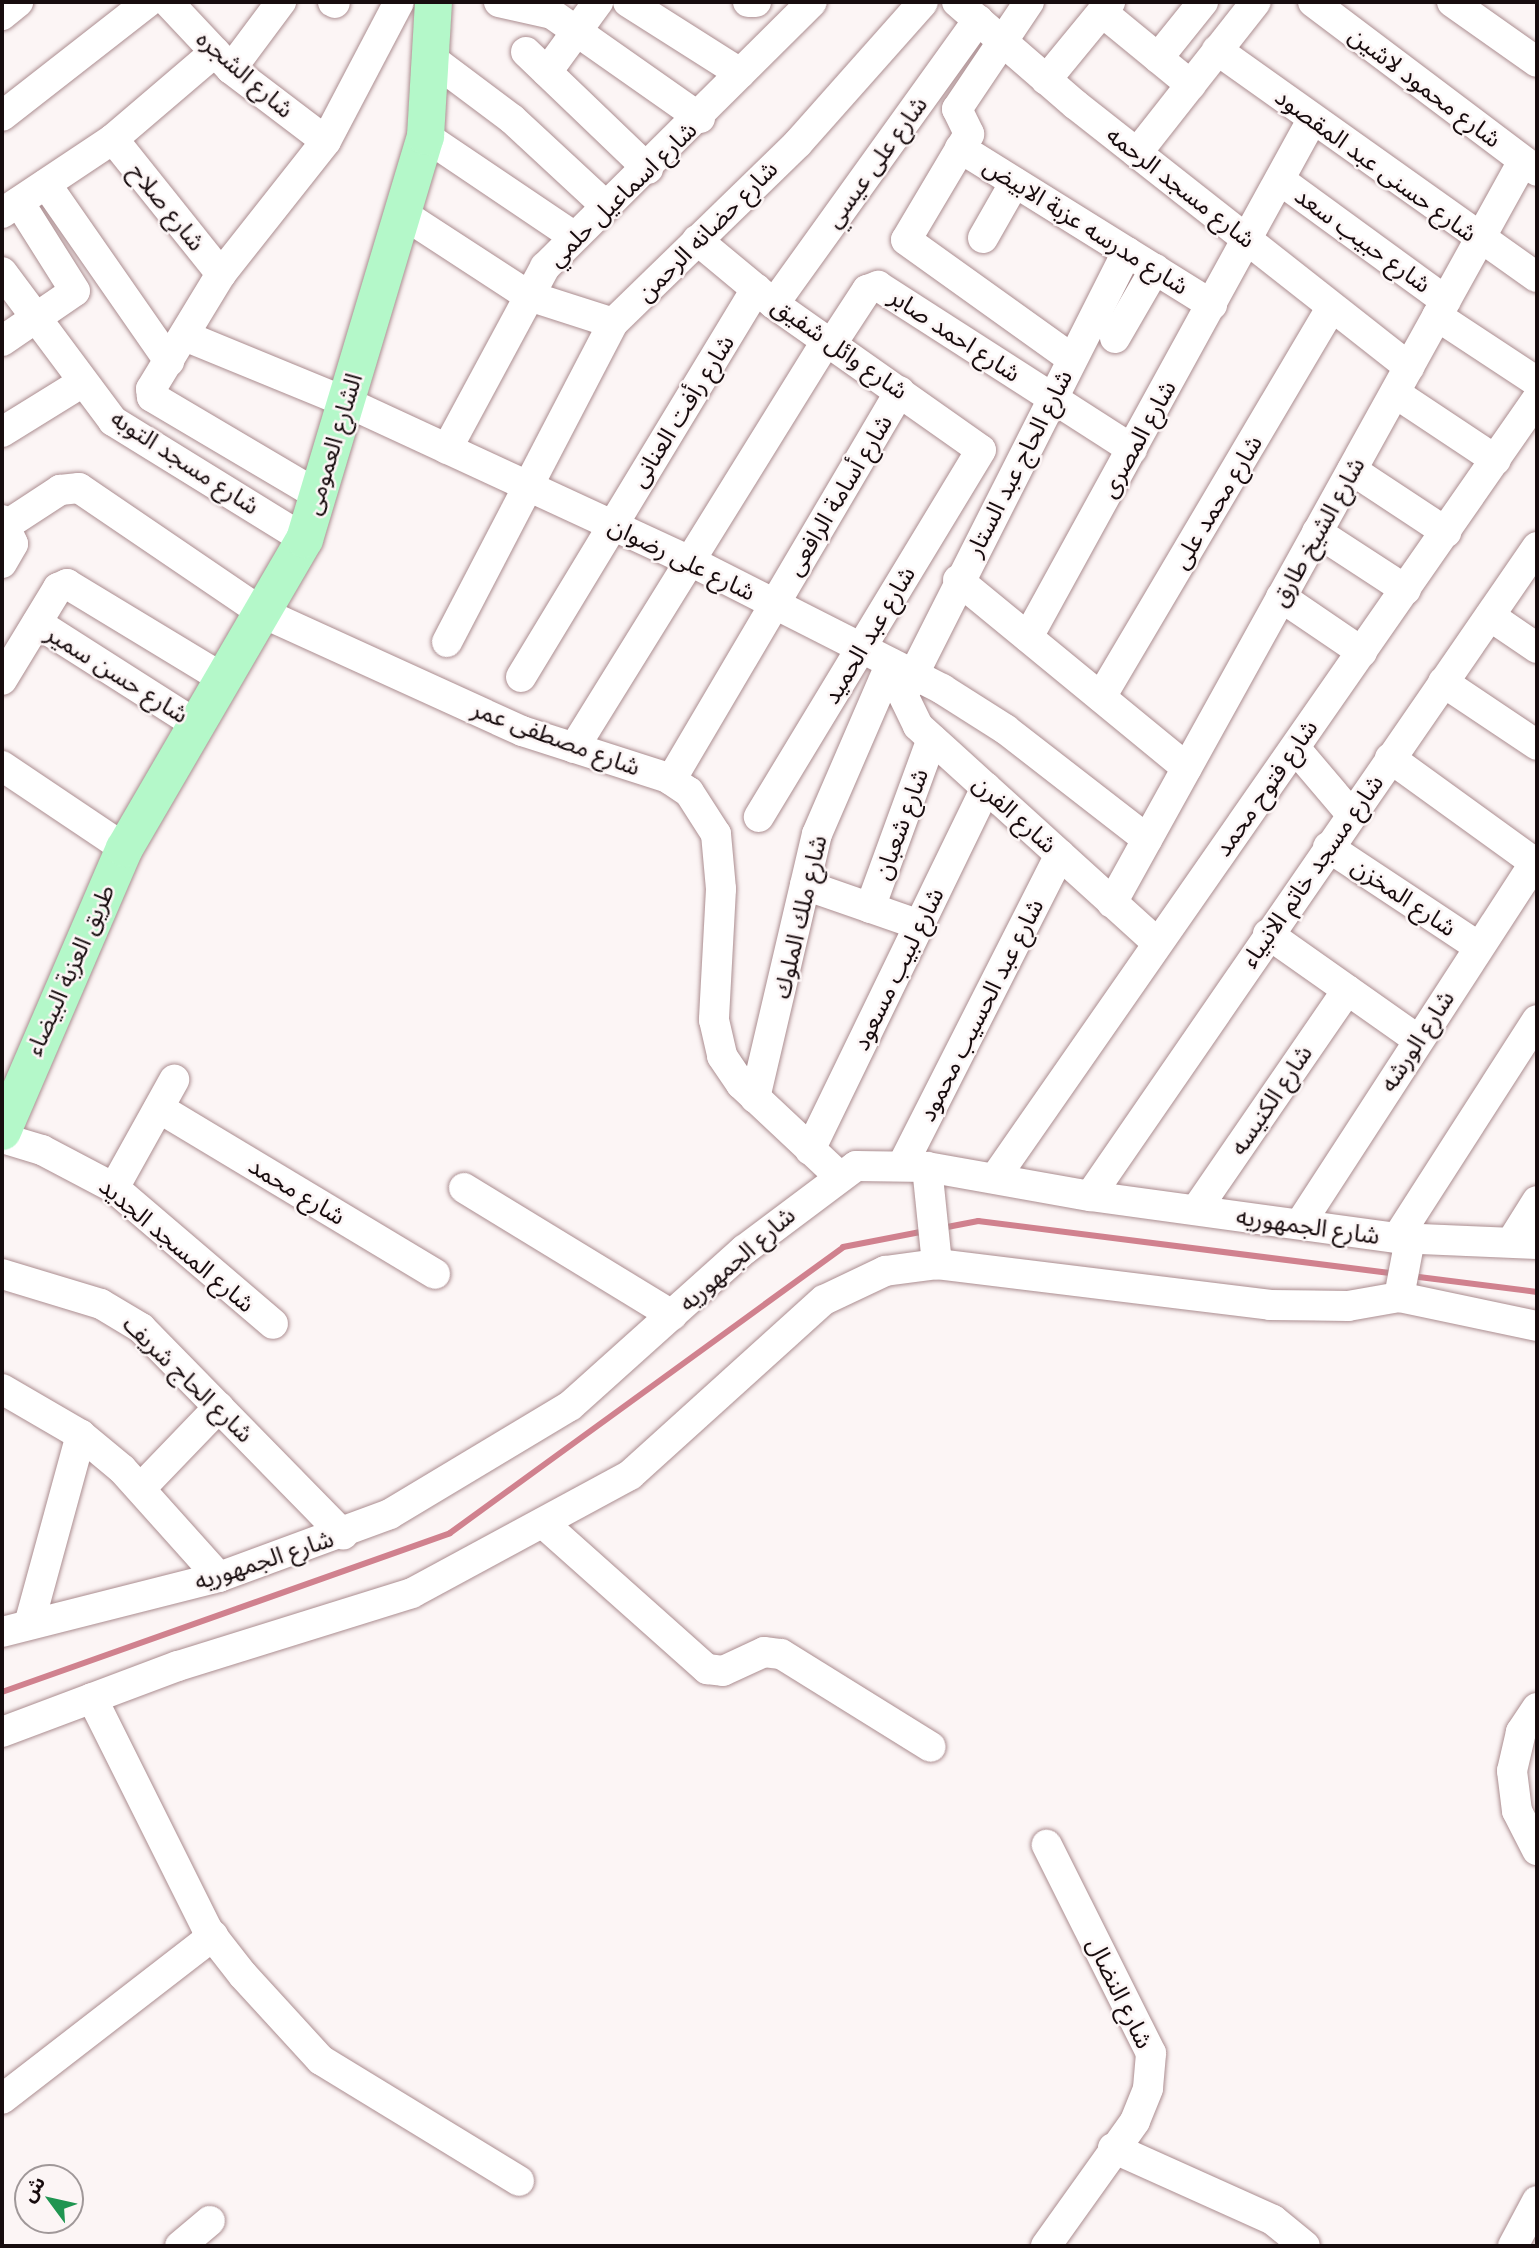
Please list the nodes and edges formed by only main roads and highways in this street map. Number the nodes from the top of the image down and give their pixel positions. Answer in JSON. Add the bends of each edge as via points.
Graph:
{"nodes":[{"id":1,"x":433,"y":2,"type":"edge"},
{"id":2,"x":124,"y":848,"type":"joint"},
{"id":3,"x":2,"y":1130,"type":"edge"}],
"edges":[{"from":1,"to":2,"type":"main road","name":"الشارع العمومى","via":[[425,136],[304,539]]},
{"from":2,"to":3,"type":"main road","name":"طريق العزبة البيضاء"}]}
